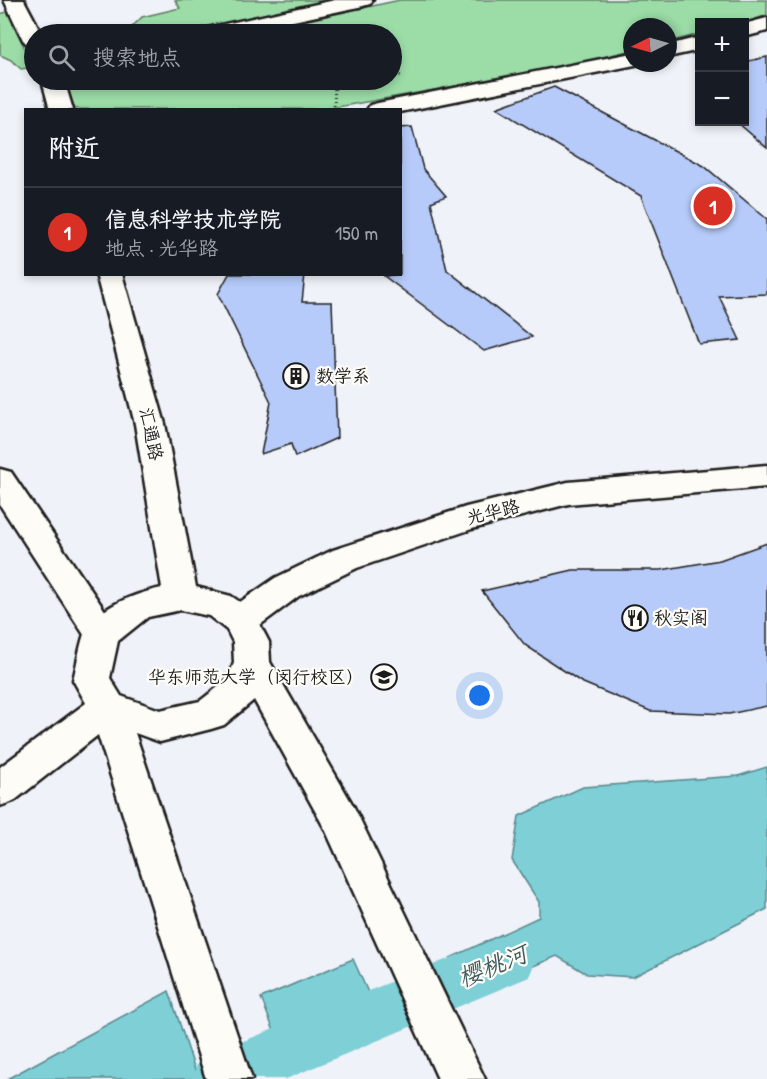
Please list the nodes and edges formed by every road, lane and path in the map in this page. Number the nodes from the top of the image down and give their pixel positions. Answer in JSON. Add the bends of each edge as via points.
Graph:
{"nodes":[{"id":1,"x":14,"y":0,"type":"edge"},
{"id":2,"x":363,"y":0,"type":"edge"},
{"id":3,"x":26,"y":24,"type":"edge"},
{"id":4,"x":253,"y":24,"type":"edge"},
{"id":5,"x":767,"y":24,"type":"edge"},
{"id":6,"x":749,"y":29,"type":"edge"},
{"id":7,"x":695,"y":44,"type":"edge"},
{"id":8,"x":677,"y":49,"type":"edge"},
{"id":9,"x":623,"y":61,"type":"edge"},
{"id":10,"x":55,"y":90,"type":"edge"},
{"id":11,"x":335,"y":90,"type":"edge"},
{"id":12,"x":61,"y":108,"type":"edge"},
{"id":13,"x":334,"y":108,"type":"edge"},
{"id":14,"x":388,"y":108,"type":"edge"},
{"id":15,"x":110,"y":276,"type":"edge"},
{"id":16,"x":767,"y":476,"type":"edge"},
{"id":17,"x":0,"y":480,"type":"edge"},
{"id":18,"x":181,"y":597,"type":"junction"},
{"id":19,"x":240,"y":621,"type":"junction"},
{"id":20,"x":102,"y":634,"type":"junction"},
{"id":21,"x":252,"y":663,"type":"junction"},
{"id":22,"x":108,"y":707,"type":"junction"},
{"id":23,"x":0,"y":789,"type":"edge"},
{"id":24,"x":229,"y":1079,"type":"edge"},
{"id":25,"x":462,"y":1079,"type":"edge"}],
"edges":[{"from":1,"to":3,"type":"street"},
{"from":2,"to":4,"type":"street"},
{"from":5,"to":6,"type":"street"},
{"from":7,"to":8,"type":"street"},
{"from":9,"to":14,"type":"street"},
{"from":10,"to":12,"type":"street"},
{"from":11,"to":13,"type":"path"},
{"from":15,"to":18,"type":"street","name":"汇通路","via":[[150,424]]},
{"from":16,"to":19,"type":"street","name":"光华路","via":[[568,493],[466,519],[345,559],[287,586]]},
{"from":17,"to":20,"type":"street"},
{"from":18,"to":19,"type":"street","via":[[219,605]]},
{"from":18,"to":20,"type":"street","via":[[138,606]]},
{"from":19,"to":21,"type":"street","via":[[251,642]]},
{"from":20,"to":22,"type":"street","via":[[91,680]]},
{"from":21,"to":22,"type":"street","via":[[241,689],[211,714],[160,726]]},
{"from":21,"to":25,"type":"street","via":[[340,819]]},
{"from":22,"to":23,"type":"street"},
{"from":22,"to":24,"type":"street"}]}
